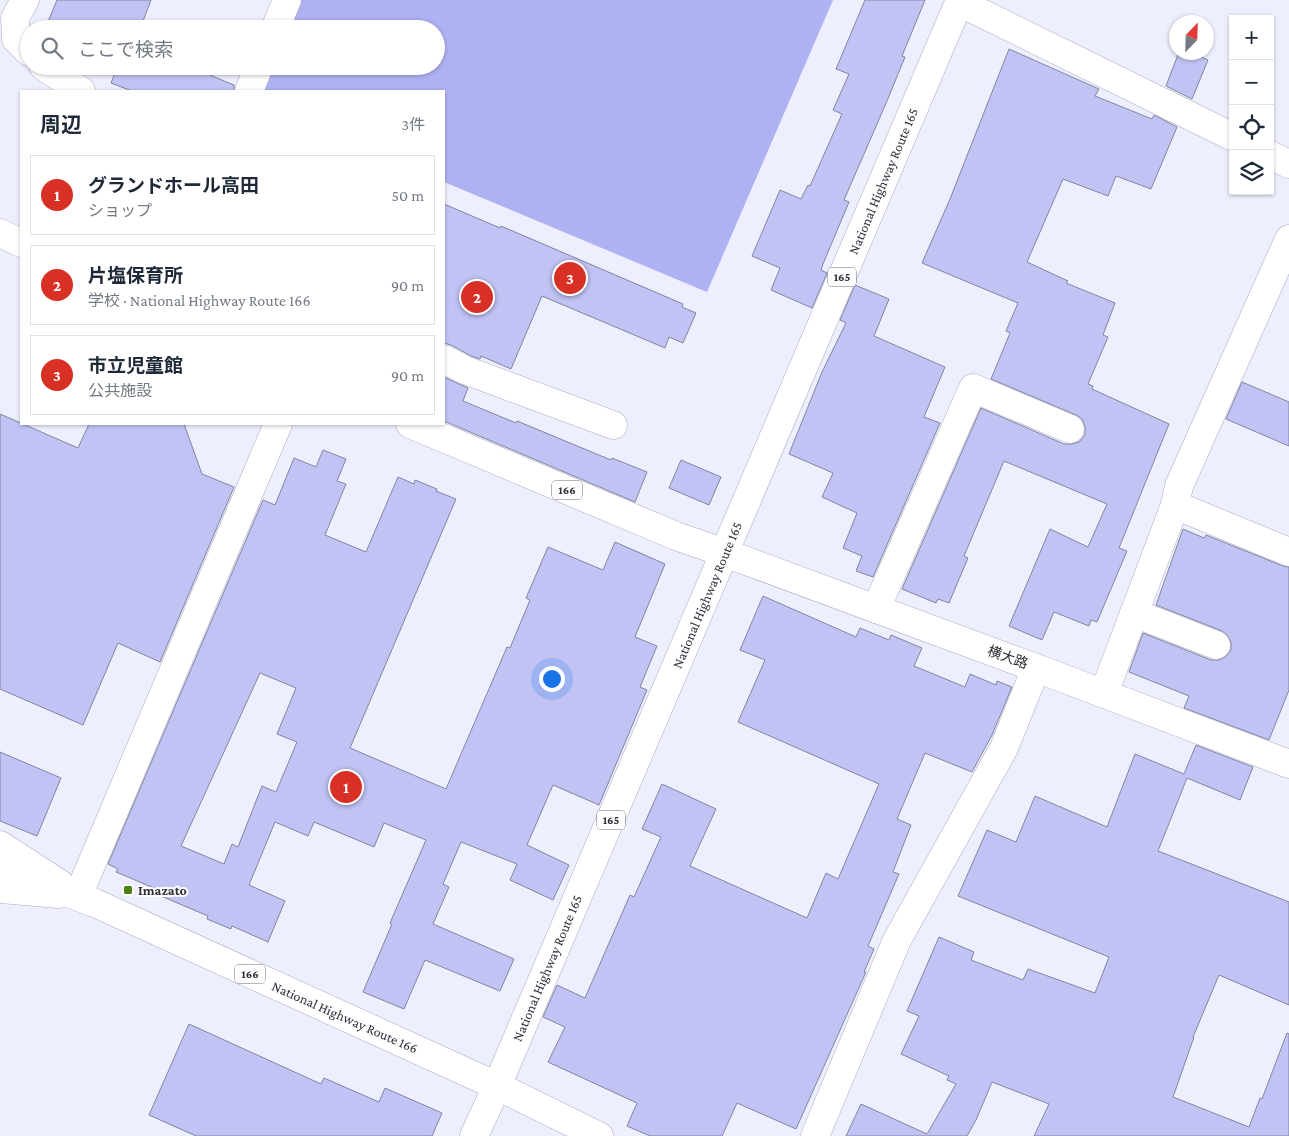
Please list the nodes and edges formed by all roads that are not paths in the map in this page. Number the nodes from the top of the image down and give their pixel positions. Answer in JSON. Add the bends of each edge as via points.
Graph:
{"nodes":[{"id":1,"x":25,"y":0,"type":"edge"},
{"id":2,"x":286,"y":0,"type":"edge"},
{"id":3,"x":959,"y":1,"type":"edge"},
{"id":4,"x":278,"y":20,"type":"edge"},
{"id":5,"x":20,"y":43,"type":"edge"},
{"id":6,"x":57,"y":75,"type":"edge"},
{"id":7,"x":255,"y":75,"type":"edge"},
{"id":8,"x":79,"y":90,"type":"edge"},
{"id":9,"x":249,"y":90,"type":"edge"},
{"id":10,"x":1229,"y":135,"type":"edge"},
{"id":11,"x":1274,"y":157,"type":"edge"},
{"id":12,"x":1289,"y":164,"type":"edge"},
{"id":13,"x":0,"y":233,"type":"edge"},
{"id":14,"x":1289,"y":239,"type":"edge"},
{"id":15,"x":20,"y":243,"type":"edge"},
{"id":16,"x":445,"y":360,"type":"edge"},
{"id":17,"x":278,"y":425,"type":"edge"},
{"id":18,"x":412,"y":425,"type":"edge"},
{"id":19,"x":613,"y":425,"type":"dead end"},
{"id":20,"x":1070,"y":429,"type":"dead end"},
{"id":21,"x":1175,"y":505,"type":"junction"},
{"id":22,"x":1289,"y":552,"type":"edge"},
{"id":23,"x":725,"y":553,"type":"junction"},
{"id":24,"x":876,"y":608,"type":"junction"},
{"id":25,"x":1134,"y":613,"type":"junction"},
{"id":26,"x":1216,"y":645,"type":"dead end"},
{"id":27,"x":1036,"y":668,"type":"junction"},
{"id":28,"x":1104,"y":693,"type":"junction"},
{"id":29,"x":1289,"y":764,"type":"edge"},
{"id":30,"x":0,"y":845,"type":"edge"},
{"id":31,"x":0,"y":868,"type":"edge"},
{"id":32,"x":0,"y":889,"type":"edge"},
{"id":33,"x":78,"y":896,"type":"junction"},
{"id":34,"x":497,"y":1086,"type":"junction"},
{"id":35,"x":474,"y":1136,"type":"edge"},
{"id":36,"x":599,"y":1136,"type":"edge"},
{"id":37,"x":815,"y":1136,"type":"edge"}],
"edges":[{"from":1,"to":5,"type":"main road","via":[[16,18],[16,39]]},
{"from":2,"to":4,"type":"main road"},
{"from":3,"to":10,"type":"main road"},
{"from":3,"to":23,"type":"main road","name":"National Highway Route 165","number":"165"},
{"from":6,"to":8,"type":"main road"},
{"from":7,"to":9,"type":"main road"},
{"from":11,"to":12,"type":"main road"},
{"from":13,"to":15,"type":"main road"},
{"from":14,"to":21,"type":"main road","via":[[1179,486]]},
{"from":16,"to":19,"type":"main road"},
{"from":17,"to":33,"type":"main road"},
{"from":18,"to":23,"type":"main road","number":"166","via":[[676,536]]},
{"from":20,"to":24,"type":"main road","via":[[973,388]]},
{"from":21,"to":22,"type":"main road"},
{"from":21,"to":25,"type":"main road"},
{"from":23,"to":24,"type":"main road","name":"横大路"},
{"from":23,"to":34,"type":"main road","name":"National Highway Route 165","number":"165"},
{"from":24,"to":27,"type":"main road","name":"横大路"},
{"from":25,"to":26,"type":"main road"},
{"from":25,"to":28,"type":"main road"},
{"from":27,"to":28,"type":"main road","name":"横大路"},
{"from":27,"to":37,"type":"main road","via":[[1004,748],[897,940]]},
{"from":28,"to":29,"type":"main road","name":"横大路"},
{"from":30,"to":33,"type":"main road"},
{"from":31,"to":33,"type":"main road","name":"National Highway Route 166","number":"166"},
{"from":32,"to":33,"type":"main road"},
{"from":33,"to":34,"type":"main road","name":"National Highway Route 166","number":"166"},
{"from":34,"to":35,"type":"main road","name":"National Highway Route 165"},
{"from":34,"to":36,"type":"main road"}]}
